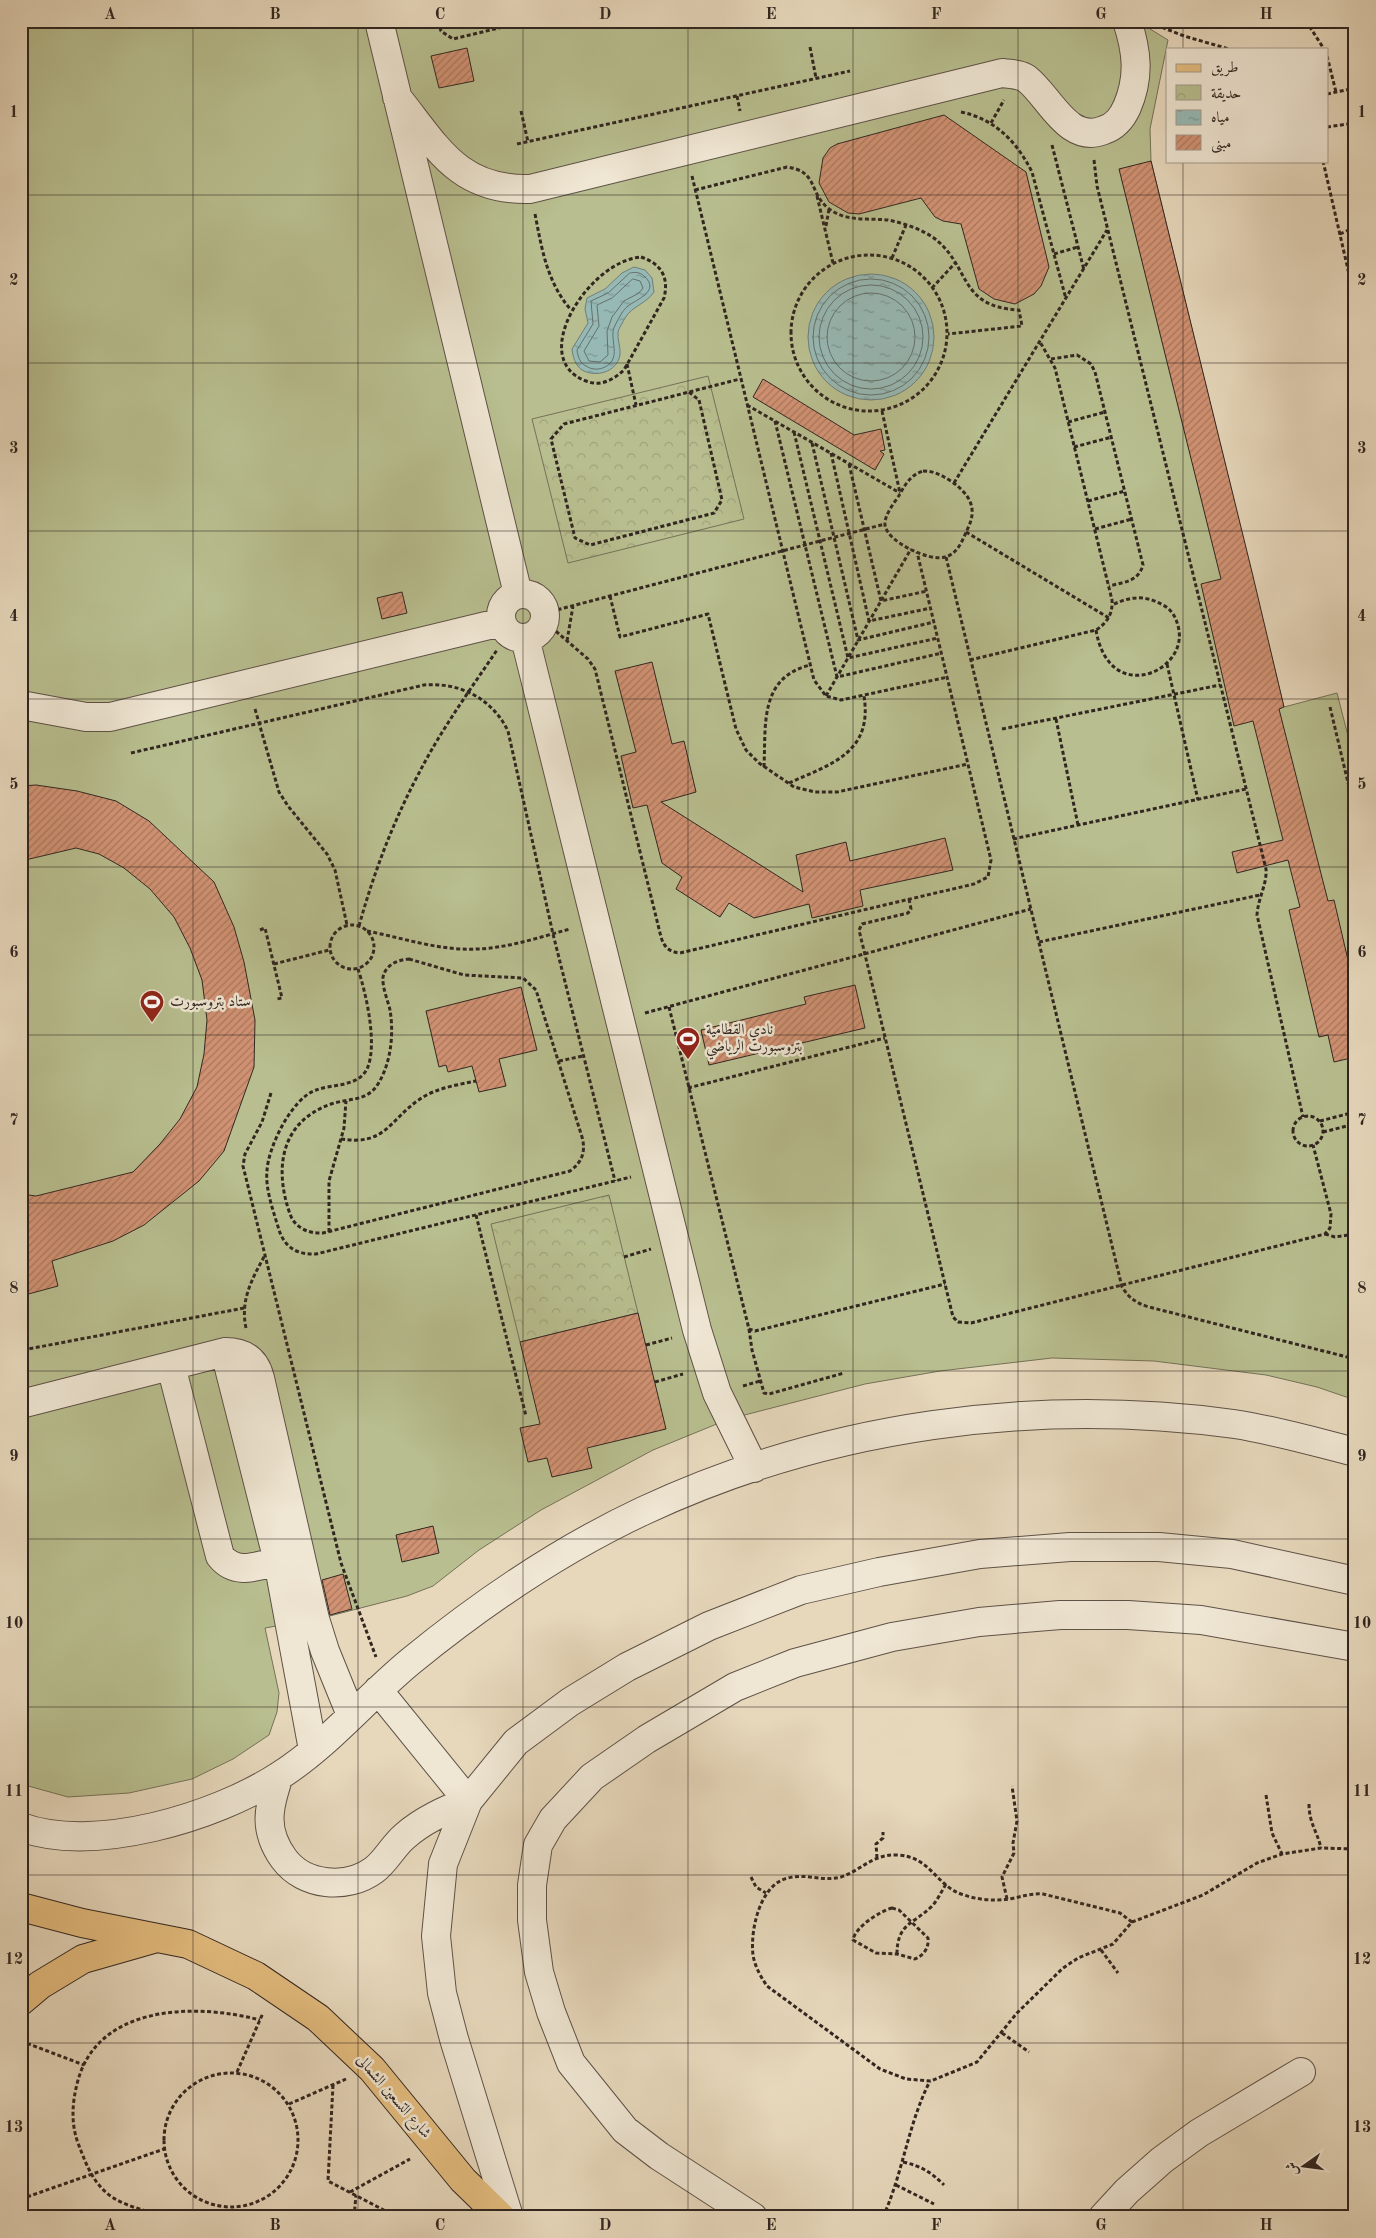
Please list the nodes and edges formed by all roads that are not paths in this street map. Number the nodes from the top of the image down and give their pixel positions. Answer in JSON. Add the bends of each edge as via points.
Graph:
{"nodes":[{"id":1,"x":378,"y":21,"type":"edge"},
{"id":2,"x":1140,"y":22,"type":"edge"},
{"id":3,"x":397,"y":97,"type":"junction"},
{"id":4,"x":518,"y":594,"type":"junction"},
{"id":5,"x":502,"y":622,"type":"junction"},
{"id":6,"x":538,"y":625,"type":"junction"},
{"id":7,"x":21,"y":705,"type":"edge"},
{"id":8,"x":225,"y":1352,"type":"junction"},
{"id":9,"x":171,"y":1366,"type":"junction"},
{"id":10,"x":21,"y":1404,"type":"edge"},
{"id":11,"x":1355,"y":1452,"type":"edge"},
{"id":12,"x":754,"y":1468,"type":"junction"},
{"id":13,"x":278,"y":1561,"type":"junction"},
{"id":14,"x":1355,"y":1581,"type":"edge"},
{"id":15,"x":1355,"y":1647,"type":"edge"},
{"id":16,"x":383,"y":1686,"type":"junction"},
{"id":17,"x":351,"y":1715,"type":"junction"},
{"id":18,"x":313,"y":1750,"type":"junction"},
{"id":19,"x":279,"y":1776,"type":"junction"},
{"id":20,"x":468,"y":1801,"type":"junction"},
{"id":21,"x":21,"y":1827,"type":"edge"},
{"id":22,"x":21,"y":1907,"type":"edge"},
{"id":23,"x":160,"y":1937,"type":"junction"},
{"id":24,"x":21,"y":2002,"type":"edge"},
{"id":25,"x":1301,"y":2072,"type":"dead end"},
{"id":26,"x":501,"y":2217,"type":"edge"},
{"id":27,"x":509,"y":2217,"type":"edge"},
{"id":28,"x":753,"y":2217,"type":"edge"},
{"id":29,"x":1103,"y":2217,"type":"edge"}],
"edges":[{"from":1,"to":3,"type":"street"},
{"from":2,"to":3,"type":"street","via":[[1133,93],[1119,121],[1099,132],[1073,128],[1026,78],[1002,73],[530,189],[507,189],[464,174]]},
{"from":3,"to":4,"type":"street"},
{"from":4,"to":5,"type":"street","via":[[506,601],[502,608]]},
{"from":4,"to":6,"type":"street","via":[[527,594],[542,604]]},
{"from":5,"to":6,"type":"street","via":[[516,637]]},
{"from":5,"to":7,"type":"street","via":[[116,716],[86,717]]},
{"from":6,"to":12,"type":"street","via":[[620,1020],[708,1367]]},
{"from":8,"to":9,"type":"street"},
{"from":8,"to":13,"type":"street"},
{"from":8,"to":17,"type":"street","via":[[244,1355],[252,1360],[260,1378],[315,1618]]},
{"from":9,"to":10,"type":"street"},
{"from":9,"to":13,"type":"street","via":[[220,1556],[234,1568],[243,1569]]},
{"from":11,"to":12,"type":"street","via":[[1238,1424],[1151,1415],[1064,1413],[977,1419],[891,1431],[806,1451]]},
{"from":12,"to":16,"type":"street","via":[[642,1511],[566,1552],[485,1604]]},
{"from":13,"to":18,"type":"street"},
{"from":14,"to":20,"type":"street","via":[[1232,1554],[1159,1547],[1070,1547],[980,1554],[802,1590],[700,1630],[627,1666],[570,1702],[516,1742]]},
{"from":15,"to":28,"type":"street","via":[[1202,1620],[1128,1615],[1060,1615],[969,1623],[892,1637],[795,1663],[735,1687],[647,1739],[592,1777],[553,1819],[538,1845],[532,1885],[532,1920],[539,1972],[551,2012],[571,2063],[625,2130]]},
{"from":16,"to":17,"type":"street"},
{"from":16,"to":20,"type":"street"},
{"from":17,"to":18,"type":"street"},
{"from":18,"to":19,"type":"street"},
{"from":19,"to":20,"type":"street","via":[[270,1801],[269,1824],[275,1846],[289,1865],[308,1878],[330,1883],[354,1880],[374,1870],[405,1836],[424,1822]]},
{"from":19,"to":21,"type":"street","via":[[230,1802],[168,1823],[101,1837],[38,1833]]},
{"from":20,"to":27,"type":"street","via":[[443,1864],[436,1936],[442,1993],[449,2020]]},
{"from":22,"to":23,"type":"main road","name":"شارع التسعين الشمالى","via":[[82,1923]]},
{"from":23,"to":24,"type":"main road","via":[[83,1959],[40,1985]]},
{"from":23,"to":26,"type":"main road","name":"شارع التسعين الشمالى","via":[[188,1944],[256,1976],[318,2018],[372,2069],[463,2180]]},
{"from":25,"to":29,"type":"street","via":[[1199,2133],[1162,2160]]}]}
